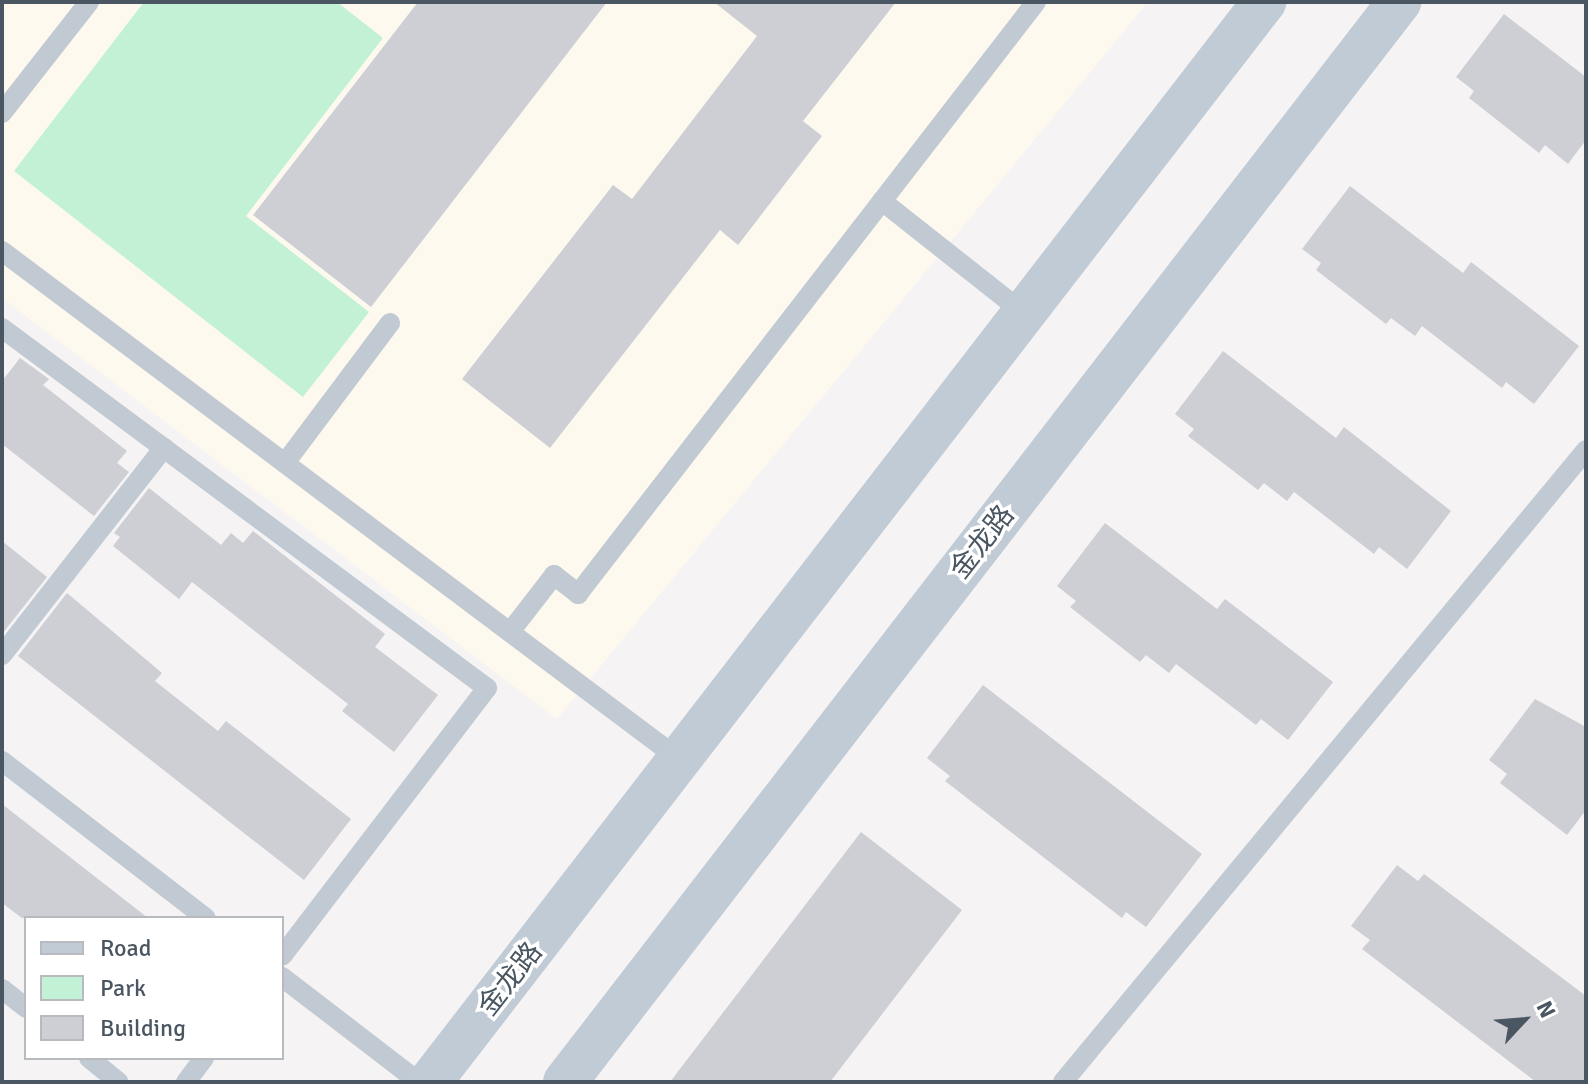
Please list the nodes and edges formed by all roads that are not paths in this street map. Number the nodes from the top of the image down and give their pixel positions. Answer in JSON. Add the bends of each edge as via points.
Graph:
{"nodes":[{"id":1,"x":89,"y":2,"type":"edge"},
{"id":2,"x":1036,"y":2,"type":"edge"},
{"id":3,"x":1264,"y":2,"type":"edge"},
{"id":4,"x":1399,"y":2,"type":"edge"},
{"id":5,"x":2,"y":113,"type":"edge"},
{"id":6,"x":882,"y":201,"type":"junction"},
{"id":7,"x":2,"y":251,"type":"edge"},
{"id":8,"x":1024,"y":313,"type":"junction"},
{"id":9,"x":390,"y":323,"type":"dead end"},
{"id":10,"x":2,"y":328,"type":"edge"},
{"id":11,"x":164,"y":448,"type":"junction"},
{"id":12,"x":1586,"y":450,"type":"edge"},
{"id":13,"x":285,"y":463,"type":"junction"},
{"id":14,"x":510,"y":632,"type":"junction"},
{"id":15,"x":2,"y":655,"type":"edge"},
{"id":16,"x":679,"y":759,"type":"junction"},
{"id":17,"x":2,"y":761,"type":"edge"},
{"id":18,"x":203,"y":916,"type":"edge"},
{"id":19,"x":284,"y":953,"type":"edge"},
{"id":20,"x":284,"y":979,"type":"edge"},
{"id":21,"x":2,"y":989,"type":"edge"},
{"id":22,"x":24,"y":1006,"type":"edge"},
{"id":23,"x":92,"y":1060,"type":"edge"},
{"id":24,"x":202,"y":1060,"type":"edge"},
{"id":25,"x":119,"y":1082,"type":"edge"},
{"id":26,"x":186,"y":1082,"type":"edge"},
{"id":27,"x":419,"y":1082,"type":"edge"},
{"id":28,"x":430,"y":1082,"type":"edge"},
{"id":29,"x":565,"y":1082,"type":"edge"},
{"id":30,"x":1063,"y":1082,"type":"edge"}],
"edges":[{"from":1,"to":5,"type":"lane"},
{"from":2,"to":6,"type":"lane"},
{"from":3,"to":8,"type":"main road","name":"金龙路"},
{"from":4,"to":29,"type":"main road","name":"金龙路"},
{"from":6,"to":8,"type":"lane"},
{"from":6,"to":14,"type":"lane","via":[[578,594],[554,575]]},
{"from":7,"to":13,"type":"lane"},
{"from":8,"to":16,"type":"main road","name":"金龙路"},
{"from":9,"to":13,"type":"lane"},
{"from":10,"to":11,"type":"lane"},
{"from":11,"to":15,"type":"lane"},
{"from":11,"to":19,"type":"lane","via":[[487,688]]},
{"from":12,"to":30,"type":"lane"},
{"from":13,"to":14,"type":"lane"},
{"from":14,"to":16,"type":"lane"},
{"from":16,"to":28,"type":"main road","name":"金龙路"},
{"from":17,"to":18,"type":"lane"},
{"from":20,"to":27,"type":"lane"},
{"from":21,"to":22,"type":"lane"},
{"from":23,"to":25,"type":"lane"},
{"from":24,"to":26,"type":"lane"}]}
